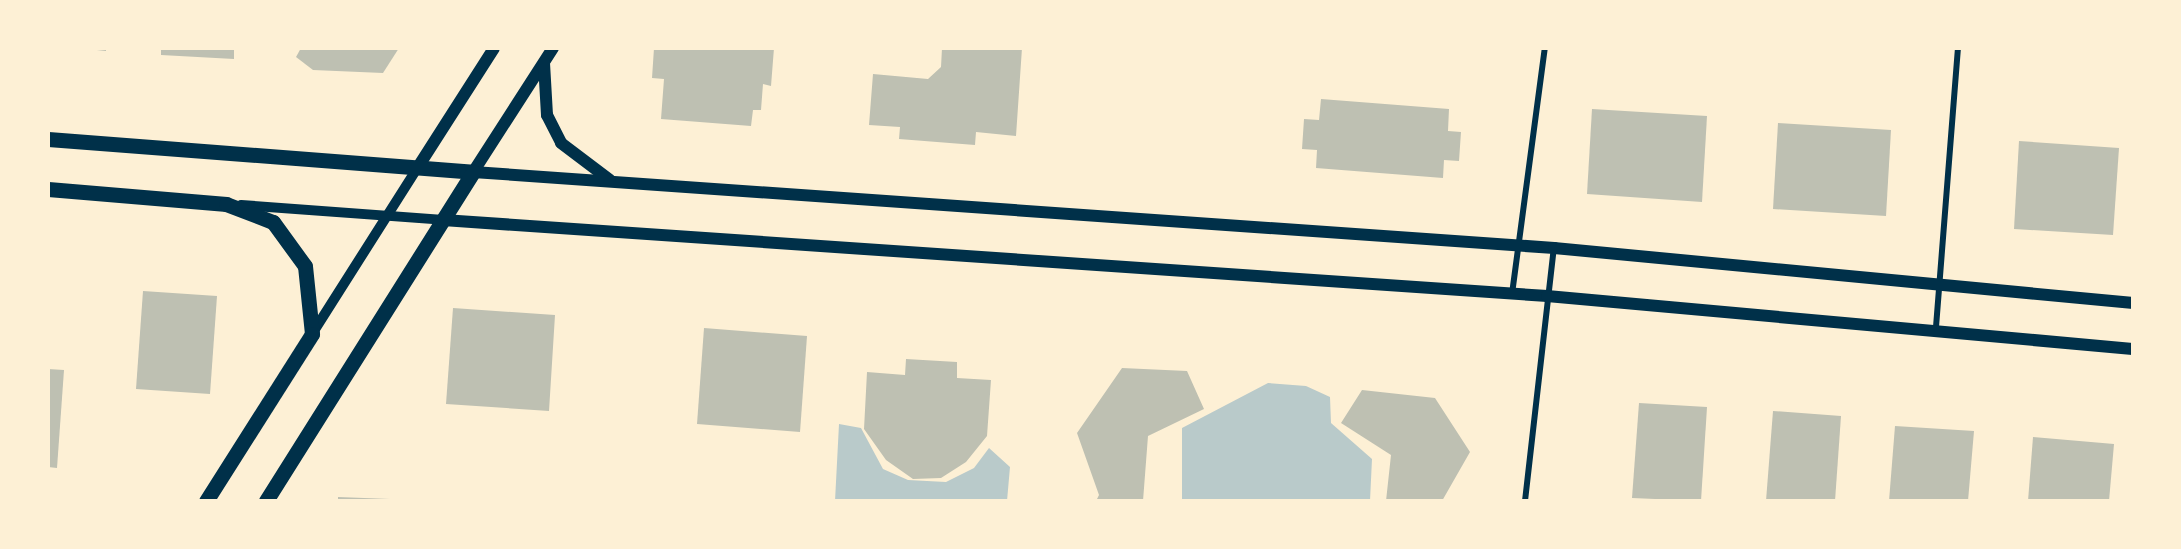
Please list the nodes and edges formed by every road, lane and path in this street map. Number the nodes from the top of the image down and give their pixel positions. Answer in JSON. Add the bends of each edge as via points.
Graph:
{"nodes":[{"id":1,"x":494,"y":48,"type":"edge"},
{"id":2,"x":553,"y":48,"type":"edge"},
{"id":3,"x":1545,"y":48,"type":"edge"},
{"id":4,"x":1958,"y":48,"type":"edge"},
{"id":5,"x":544,"y":61,"type":"junction"},
{"id":6,"x":48,"y":139,"type":"edge"},
{"id":7,"x":418,"y":167,"type":"junction"},
{"id":8,"x":473,"y":172,"type":"junction"},
{"id":9,"x":613,"y":182,"type":"junction"},
{"id":10,"x":48,"y":189,"type":"edge"},
{"id":11,"x":226,"y":204,"type":"junction"},
{"id":12,"x":386,"y":215,"type":"junction"},
{"id":13,"x":443,"y":220,"type":"junction"},
{"id":14,"x":1518,"y":248,"type":"junction"},
{"id":15,"x":1554,"y":248,"type":"junction"},
{"id":16,"x":1940,"y":283,"type":"junction"},
{"id":17,"x":1512,"y":294,"type":"junction"},
{"id":18,"x":1547,"y":296,"type":"junction"},
{"id":19,"x":2133,"y":303,"type":"edge"},
{"id":20,"x":1936,"y":327,"type":"junction"},
{"id":21,"x":312,"y":334,"type":"junction"},
{"id":22,"x":2133,"y":350,"type":"edge"},
{"id":23,"x":206,"y":501,"type":"edge"},
{"id":24,"x":266,"y":501,"type":"edge"},
{"id":25,"x":1525,"y":501,"type":"edge"}],
"edges":[{"from":1,"to":7,"type":"main road"},
{"from":2,"to":5,"type":"main road"},
{"from":3,"to":14,"type":"street"},
{"from":4,"to":16,"type":"street"},
{"from":5,"to":8,"type":"main road"},
{"from":5,"to":9,"type":"main road","via":[[547,115],[561,143]]},
{"from":6,"to":7,"type":"main road"},
{"from":7,"to":8,"type":"main road"},
{"from":7,"to":12,"type":"street"},
{"from":8,"to":9,"type":"main road"},
{"from":8,"to":13,"type":"main road"},
{"from":9,"to":14,"type":"main road"},
{"from":10,"to":11,"type":"main road"},
{"from":11,"to":12,"type":"street"},
{"from":11,"to":21,"type":"main road","via":[[273,222],[305,266]]},
{"from":12,"to":13,"type":"street"},
{"from":12,"to":21,"type":"street"},
{"from":13,"to":17,"type":"main road"},
{"from":13,"to":24,"type":"main road"},
{"from":14,"to":15,"type":"main road"},
{"from":14,"to":17,"type":"street"},
{"from":15,"to":16,"type":"main road"},
{"from":15,"to":18,"type":"street"},
{"from":16,"to":19,"type":"main road"},
{"from":16,"to":20,"type":"street"},
{"from":17,"to":18,"type":"main road"},
{"from":18,"to":20,"type":"main road"},
{"from":18,"to":25,"type":"street"},
{"from":20,"to":22,"type":"main road"},
{"from":21,"to":23,"type":"main road"}]}
